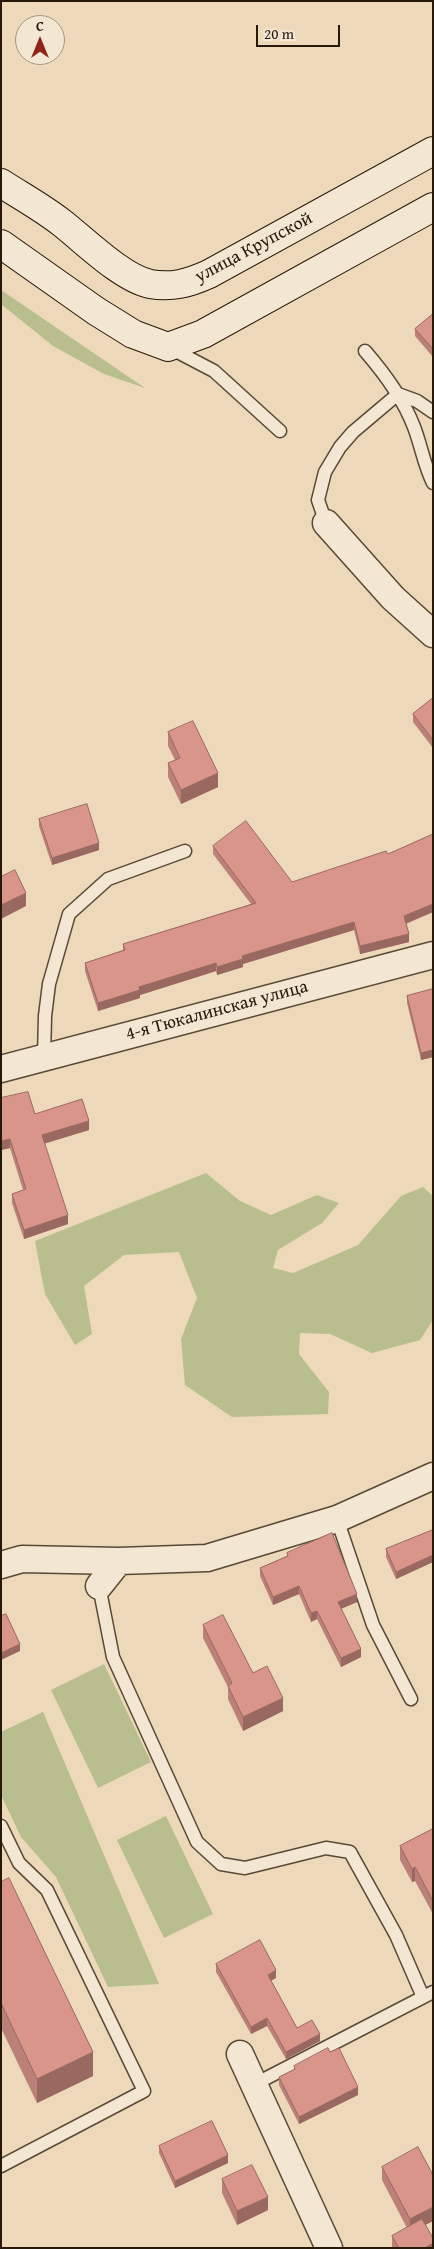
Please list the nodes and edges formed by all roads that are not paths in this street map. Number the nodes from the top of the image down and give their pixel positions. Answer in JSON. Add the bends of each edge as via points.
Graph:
{"nodes":[{"id":1,"x":433,"y":151,"type":"edge"},
{"id":2,"x":1,"y":183,"type":"edge"},
{"id":3,"x":433,"y":207,"type":"edge"},
{"id":4,"x":1,"y":244,"type":"edge"},
{"id":5,"x":168,"y":347,"type":"junction"},
{"id":6,"x":365,"y":351,"type":"dead end"},
{"id":7,"x":398,"y":394,"type":"junction"},
{"id":8,"x":433,"y":412,"type":"edge"},
{"id":9,"x":280,"y":431,"type":"dead end"},
{"id":10,"x":433,"y":483,"type":"edge"},
{"id":11,"x":326,"y":523,"type":"joint"},
{"id":12,"x":433,"y":634,"type":"edge"},
{"id":13,"x":185,"y":851,"type":"dead end"},
{"id":14,"x":433,"y":955,"type":"edge"},
{"id":15,"x":44,"y":1056,"type":"junction"},
{"id":16,"x":1,"y":1069,"type":"edge"},
{"id":17,"x":433,"y":1476,"type":"edge"},
{"id":18,"x":337,"y":1519,"type":"junction"},
{"id":19,"x":119,"y":1561,"type":"junction"},
{"id":20,"x":1,"y":1565,"type":"edge"},
{"id":21,"x":99,"y":1586,"type":"joint"},
{"id":22,"x":411,"y":1699,"type":"dead end"},
{"id":23,"x":1,"y":1826,"type":"edge"},
{"id":24,"x":428,"y":1995,"type":"edge"},
{"id":25,"x":240,"y":2054,"type":"dead end"},
{"id":26,"x":255,"y":2084,"type":"junction"},
{"id":27,"x":3,"y":2163,"type":"edge"},
{"id":28,"x":329,"y":2248,"type":"edge"}],
"edges":[{"from":1,"to":2,"type":"main road","name":"улица Крупской","via":[[209,274],[189,283],[167,286],[148,284],[119,268],[60,222]]},
{"from":3,"to":5,"type":"main road","via":[[203,334]]},
{"from":4,"to":5,"type":"main road","via":[[126,329]]},
{"from":5,"to":9,"type":"lane","via":[[214,372]]},
{"from":6,"to":7,"type":"lane"},
{"from":7,"to":8,"type":"lane"},
{"from":7,"to":10,"type":"lane","via":[[414,425]]},
{"from":7,"to":11,"type":"lane","via":[[352,432],[325,472],[318,500]]},
{"from":11,"to":12,"type":"street","via":[[393,598]]},
{"from":13,"to":15,"type":"lane","via":[[108,879],[69,914],[49,984]]},
{"from":14,"to":15,"type":"street","name":"4-я Тюкалинская улица"},
{"from":15,"to":16,"type":"street","name":"4-я Тюкалинская улица"},
{"from":17,"to":18,"type":"street"},
{"from":18,"to":19,"type":"street","via":[[207,1558]]},
{"from":18,"to":22,"type":"lane","via":[[373,1625]]},
{"from":19,"to":20,"type":"street","via":[[22,1559]]},
{"from":19,"to":21,"type":"street"},
{"from":21,"to":24,"type":"lane","via":[[113,1657],[197,1842],[221,1864],[245,1868],[326,1848],[350,1852]]},
{"from":23,"to":27,"type":"lane","via":[[19,1863],[47,1890],[144,2091]]},
{"from":24,"to":26,"type":"lane"},
{"from":25,"to":26,"type":"street"},
{"from":26,"to":28,"type":"street"}]}
